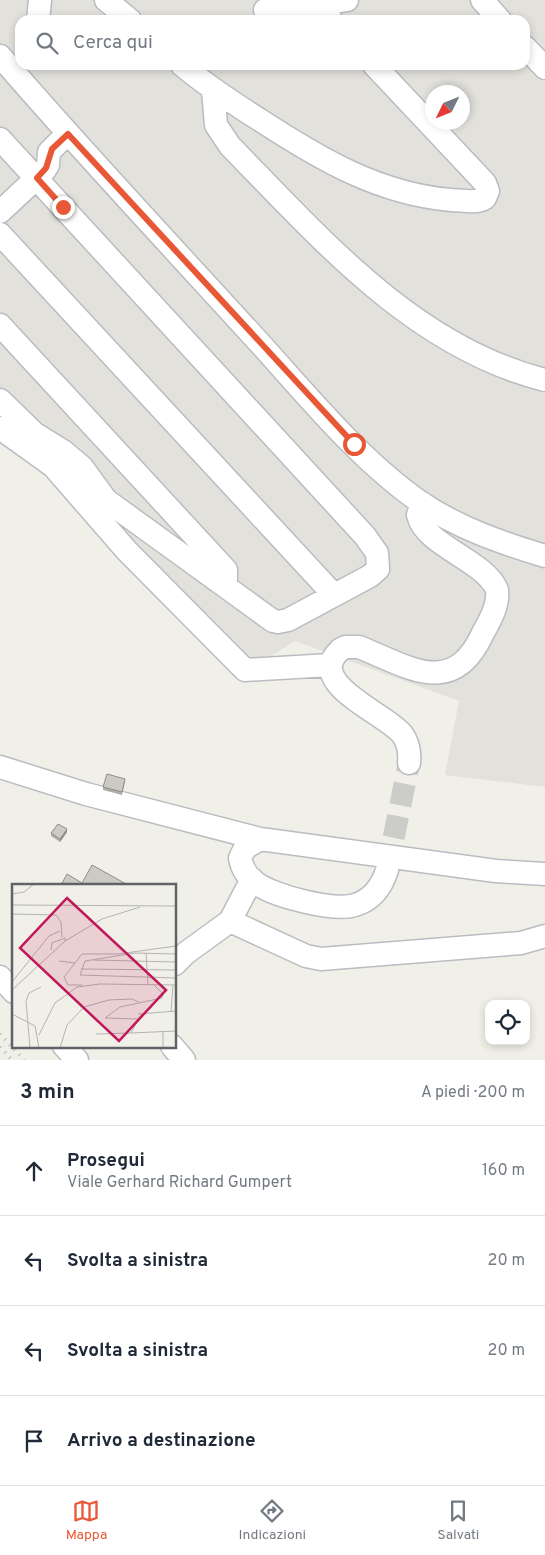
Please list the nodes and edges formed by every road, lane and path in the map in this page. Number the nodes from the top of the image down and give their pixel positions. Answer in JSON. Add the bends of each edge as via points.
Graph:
{"nodes":[{"id":1,"x":40,"y":0,"type":"edge"},
{"id":2,"x":106,"y":0,"type":"edge"},
{"id":3,"x":347,"y":0,"type":"edge"},
{"id":4,"x":482,"y":0,"type":"edge"},
{"id":5,"x":266,"y":10,"type":"edge"},
{"id":6,"x":324,"y":13,"type":"edge"},
{"id":7,"x":38,"y":15,"type":"edge"},
{"id":8,"x":124,"y":15,"type":"edge"},
{"id":9,"x":496,"y":15,"type":"edge"},
{"id":10,"x":530,"y":52,"type":"edge"},
{"id":11,"x":0,"y":56,"type":"edge"},
{"id":12,"x":545,"y":68,"type":"edge"},
{"id":13,"x":30,"y":70,"type":"edge"},
{"id":14,"x":188,"y":70,"type":"edge"},
{"id":15,"x":379,"y":70,"type":"edge"},
{"id":16,"x":213,"y":90,"type":"junction"},
{"id":17,"x":34,"y":96,"type":"junction"},
{"id":18,"x":68,"y":134,"type":"junction"},
{"id":19,"x":0,"y":139,"type":"edge"},
{"id":20,"x":37,"y":178,"type":"junction"},
{"id":21,"x":0,"y":212,"type":"edge"},
{"id":22,"x":0,"y":234,"type":"edge"},
{"id":23,"x":0,"y":325,"type":"edge"},
{"id":24,"x":545,"y":380,"type":"edge"},
{"id":25,"x":0,"y":400,"type":"edge"},
{"id":26,"x":0,"y":428,"type":"edge"},
{"id":27,"x":422,"y":503,"type":"junction"},
{"id":28,"x":545,"y":556,"type":"edge"},
{"id":29,"x":216,"y":580,"type":"junction"},
{"id":30,"x":334,"y":595,"type":"junction"},
{"id":31,"x":330,"y":665,"type":"junction"},
{"id":32,"x":409,"y":763,"type":"tunnel mouth"},
{"id":33,"x":0,"y":767,"type":"edge"},
{"id":34,"x":260,"y":839,"type":"junction"},
{"id":35,"x":387,"y":870,"type":"tunnel mouth"},
{"id":36,"x":545,"y":874,"type":"edge"},
{"id":37,"x":252,"y":879,"type":"junction"},
{"id":38,"x":230,"y":921,"type":"junction"},
{"id":39,"x":545,"y":936,"type":"edge"},
{"id":40,"x":176,"y":963,"type":"edge"},
{"id":41,"x":0,"y":977,"type":"edge"},
{"id":42,"x":12,"y":990,"type":"edge"},
{"id":43,"x":66,"y":1048,"type":"edge"},
{"id":44,"x":174,"y":1048,"type":"edge"},
{"id":45,"x":77,"y":1060,"type":"edge"},
{"id":46,"x":184,"y":1060,"type":"edge"}],
"edges":[{"from":1,"to":7,"type":"street"},
{"from":2,"to":8,"type":"street"},
{"from":3,"to":6,"type":"street"},
{"from":4,"to":9,"type":"street"},
{"from":5,"to":6,"type":"street"},
{"from":10,"to":12,"type":"street"},
{"from":11,"to":17,"type":"street"},
{"from":13,"to":17,"type":"street"},
{"from":14,"to":16,"type":"street"},
{"from":15,"to":16,"type":"street","via":[[485,183],[488,191],[485,198],[477,201],[433,198],[383,187],[298,144]]},
{"from":16,"to":24,"type":"street","via":[[216,125],[230,146],[363,276],[440,337],[475,355]]},
{"from":17,"to":18,"type":"street"},
{"from":18,"to":20,"type":"street","via":[[52,149],[46,168]]},
{"from":18,"to":27,"type":"street","via":[[319,408],[383,473]]},
{"from":19,"to":20,"type":"street"},
{"from":20,"to":21,"type":"street"},
{"from":20,"to":30,"type":"street","via":[[370,541],[379,559],[378,569]]},
{"from":22,"to":30,"type":"street"},
{"from":23,"to":29,"type":"street","via":[[226,570],[226,579]]},
{"from":25,"to":29,"type":"street","via":[[34,433],[77,462],[106,500]]},
{"from":26,"to":31,"type":"street","via":[[53,466],[126,551],[245,670]]},
{"from":27,"to":28,"type":"street","via":[[463,526]]},
{"from":27,"to":31,"type":"street","via":[[418,515],[425,529],[486,576],[497,590],[494,610],[475,650],[456,668],[438,673],[415,669],[359,647],[340,650]]},
{"from":29,"to":30,"type":"street","via":[[278,622],[288,620]]},
{"from":31,"to":32,"type":"street","via":[[339,687],[401,733],[408,749]]},
{"from":33,"to":34,"type":"street","via":[[86,794]]},
{"from":34,"to":36,"type":"street","via":[[496,871]]},
{"from":34,"to":37,"type":"street","via":[[249,844],[241,854],[244,870]]},
{"from":35,"to":37,"type":"street","via":[[372,895],[353,906],[340,907],[277,894]]},
{"from":37,"to":38,"type":"street"},
{"from":38,"to":39,"type":"street","via":[[306,956],[321,959],[521,943]]},
{"from":38,"to":40,"type":"street"},
{"from":41,"to":42,"type":"street"},
{"from":43,"to":45,"type":"street"},
{"from":44,"to":46,"type":"street"}]}
